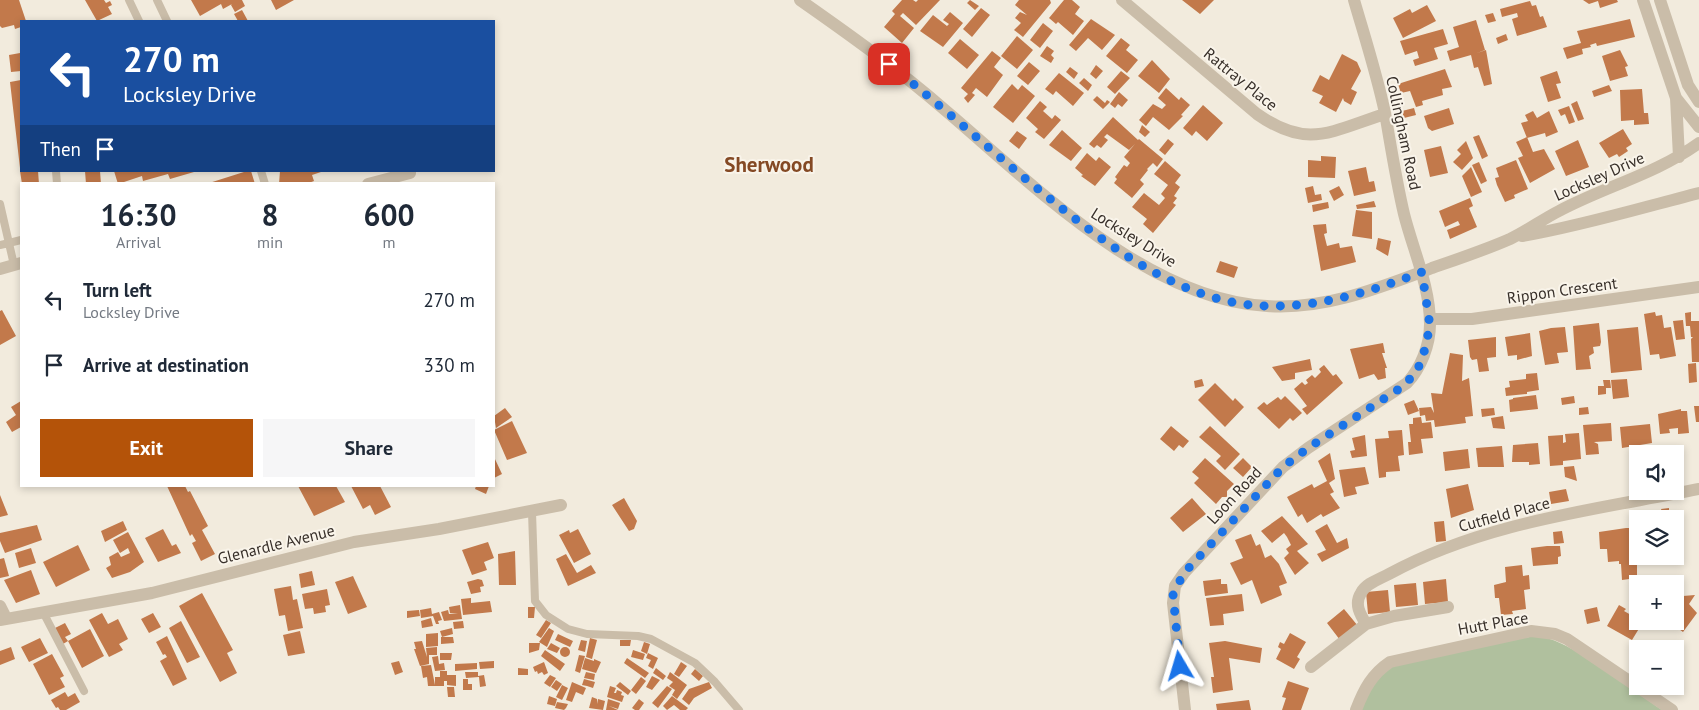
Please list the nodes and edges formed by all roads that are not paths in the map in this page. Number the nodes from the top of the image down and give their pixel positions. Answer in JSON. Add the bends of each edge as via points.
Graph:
{"nodes":[{"id":1,"x":129,"y":0,"type":"edge"},
{"id":2,"x":800,"y":0,"type":"edge"},
{"id":3,"x":1122,"y":0,"type":"edge"},
{"id":4,"x":1354,"y":0,"type":"edge"},
{"id":5,"x":1643,"y":0,"type":"edge"},
{"id":6,"x":1660,"y":0,"type":"edge"},
{"id":7,"x":158,"y":1,"type":"edge"},
{"id":8,"x":139,"y":20,"type":"edge"},
{"id":9,"x":167,"y":20,"type":"edge"},
{"id":10,"x":1676,"y":98,"type":"junction"},
{"id":11,"x":1699,"y":102,"type":"edge"},
{"id":12,"x":1385,"y":114,"type":"junction"},
{"id":13,"x":1699,"y":127,"type":"edge"},
{"id":14,"x":1699,"y":143,"type":"edge"},
{"id":15,"x":1679,"y":157,"type":"junction"},
{"id":16,"x":410,"y":173,"type":"dead end"},
{"id":17,"x":376,"y":182,"type":"edge"},
{"id":18,"x":1699,"y":193,"type":"edge"},
{"id":19,"x":0,"y":204,"type":"edge"},
{"id":20,"x":1512,"y":238,"type":"junction"},
{"id":21,"x":20,"y":240,"type":"edge"},
{"id":22,"x":4,"y":245,"type":"edge"},
{"id":23,"x":18,"y":264,"type":"edge"},
{"id":24,"x":0,"y":270,"type":"edge"},
{"id":25,"x":1422,"y":272,"type":"junction"},
{"id":26,"x":1699,"y":287,"type":"edge"},
{"id":27,"x":1430,"y":318,"type":"junction"},
{"id":28,"x":1699,"y":489,"type":"edge"},
{"id":29,"x":561,"y":505,"type":"dead end"},
{"id":30,"x":532,"y":512,"type":"junction"},
{"id":31,"x":0,"y":606,"type":"edge"},
{"id":32,"x":1448,"y":607,"type":"dead end"},
{"id":33,"x":43,"y":612,"type":"junction"},
{"id":34,"x":3,"y":619,"type":"edge"},
{"id":35,"x":1366,"y":624,"type":"junction"},
{"id":36,"x":1311,"y":667,"type":"dead end"},
{"id":37,"x":84,"y":691,"type":"dead end"},
{"id":38,"x":739,"y":710,"type":"edge"},
{"id":39,"x":1185,"y":710,"type":"edge"},
{"id":40,"x":1356,"y":710,"type":"edge"},
{"id":41,"x":1672,"y":710,"type":"edge"}],
"edges":[{"from":1,"to":8,"type":"lane"},
{"from":2,"to":25,"type":"street","name":"Locksley Drive","via":[[875,52],[1093,232],[1151,270],[1189,288],[1235,302],[1300,306],[1360,295]]},
{"from":3,"to":12,"type":"street","name":"Rattray Place","via":[[1277,128],[1306,136]]},
{"from":4,"to":12,"type":"street","name":"Collingham Road"},
{"from":5,"to":10,"type":"street"},
{"from":6,"to":11,"type":"street","via":[[1688,85]]},
{"from":7,"to":9,"type":"lane"},
{"from":10,"to":13,"type":"street"},
{"from":10,"to":15,"type":"street"},
{"from":12,"to":25,"type":"street","name":"Collingham Road","via":[[1396,181]]},
{"from":14,"to":15,"type":"street","name":"Locksley Drive"},
{"from":15,"to":20,"type":"street","name":"Locksley Drive","via":[[1643,176],[1560,210]]},
{"from":16,"to":17,"type":"street"},
{"from":18,"to":20,"type":"street","name":"Locksley Drive","via":[[1560,230]]},
{"from":19,"to":22,"type":"lane"},
{"from":20,"to":25,"type":"street","name":"Locksley Drive"},
{"from":21,"to":22,"type":"lane"},
{"from":22,"to":23,"type":"lane"},
{"from":23,"to":24,"type":"street"},
{"from":25,"to":27,"type":"street","name":"Loon Road"},
{"from":26,"to":27,"type":"street","name":"Rippon Crescent","via":[[1481,318]]},
{"from":27,"to":39,"type":"street","name":"Loon Road","via":[[1422,361],[1407,383],[1283,467],[1175,586],[1172,603]]},
{"from":28,"to":35,"type":"street","name":"Cutfield Place","via":[[1503,528],[1452,545],[1368,585],[1357,603]]},
{"from":29,"to":30,"type":"street","name":"Glenardle Avenue"},
{"from":30,"to":33,"type":"street","name":"Glenardle Avenue","via":[[354,542],[172,588]]},
{"from":30,"to":38,"type":"lane","via":[[535,601],[546,616],[568,629],[587,634],[650,639],[695,663]]},
{"from":31,"to":34,"type":"street"},
{"from":32,"to":35,"type":"street"},
{"from":33,"to":34,"type":"street","name":"Glenardle Avenue"},
{"from":33,"to":37,"type":"lane"},
{"from":35,"to":36,"type":"street"},
{"from":40,"to":41,"type":"street","name":"Hutt Place","via":[[1365,687],[1380,668],[1390,662],[1531,631],[1567,639]]}]}
